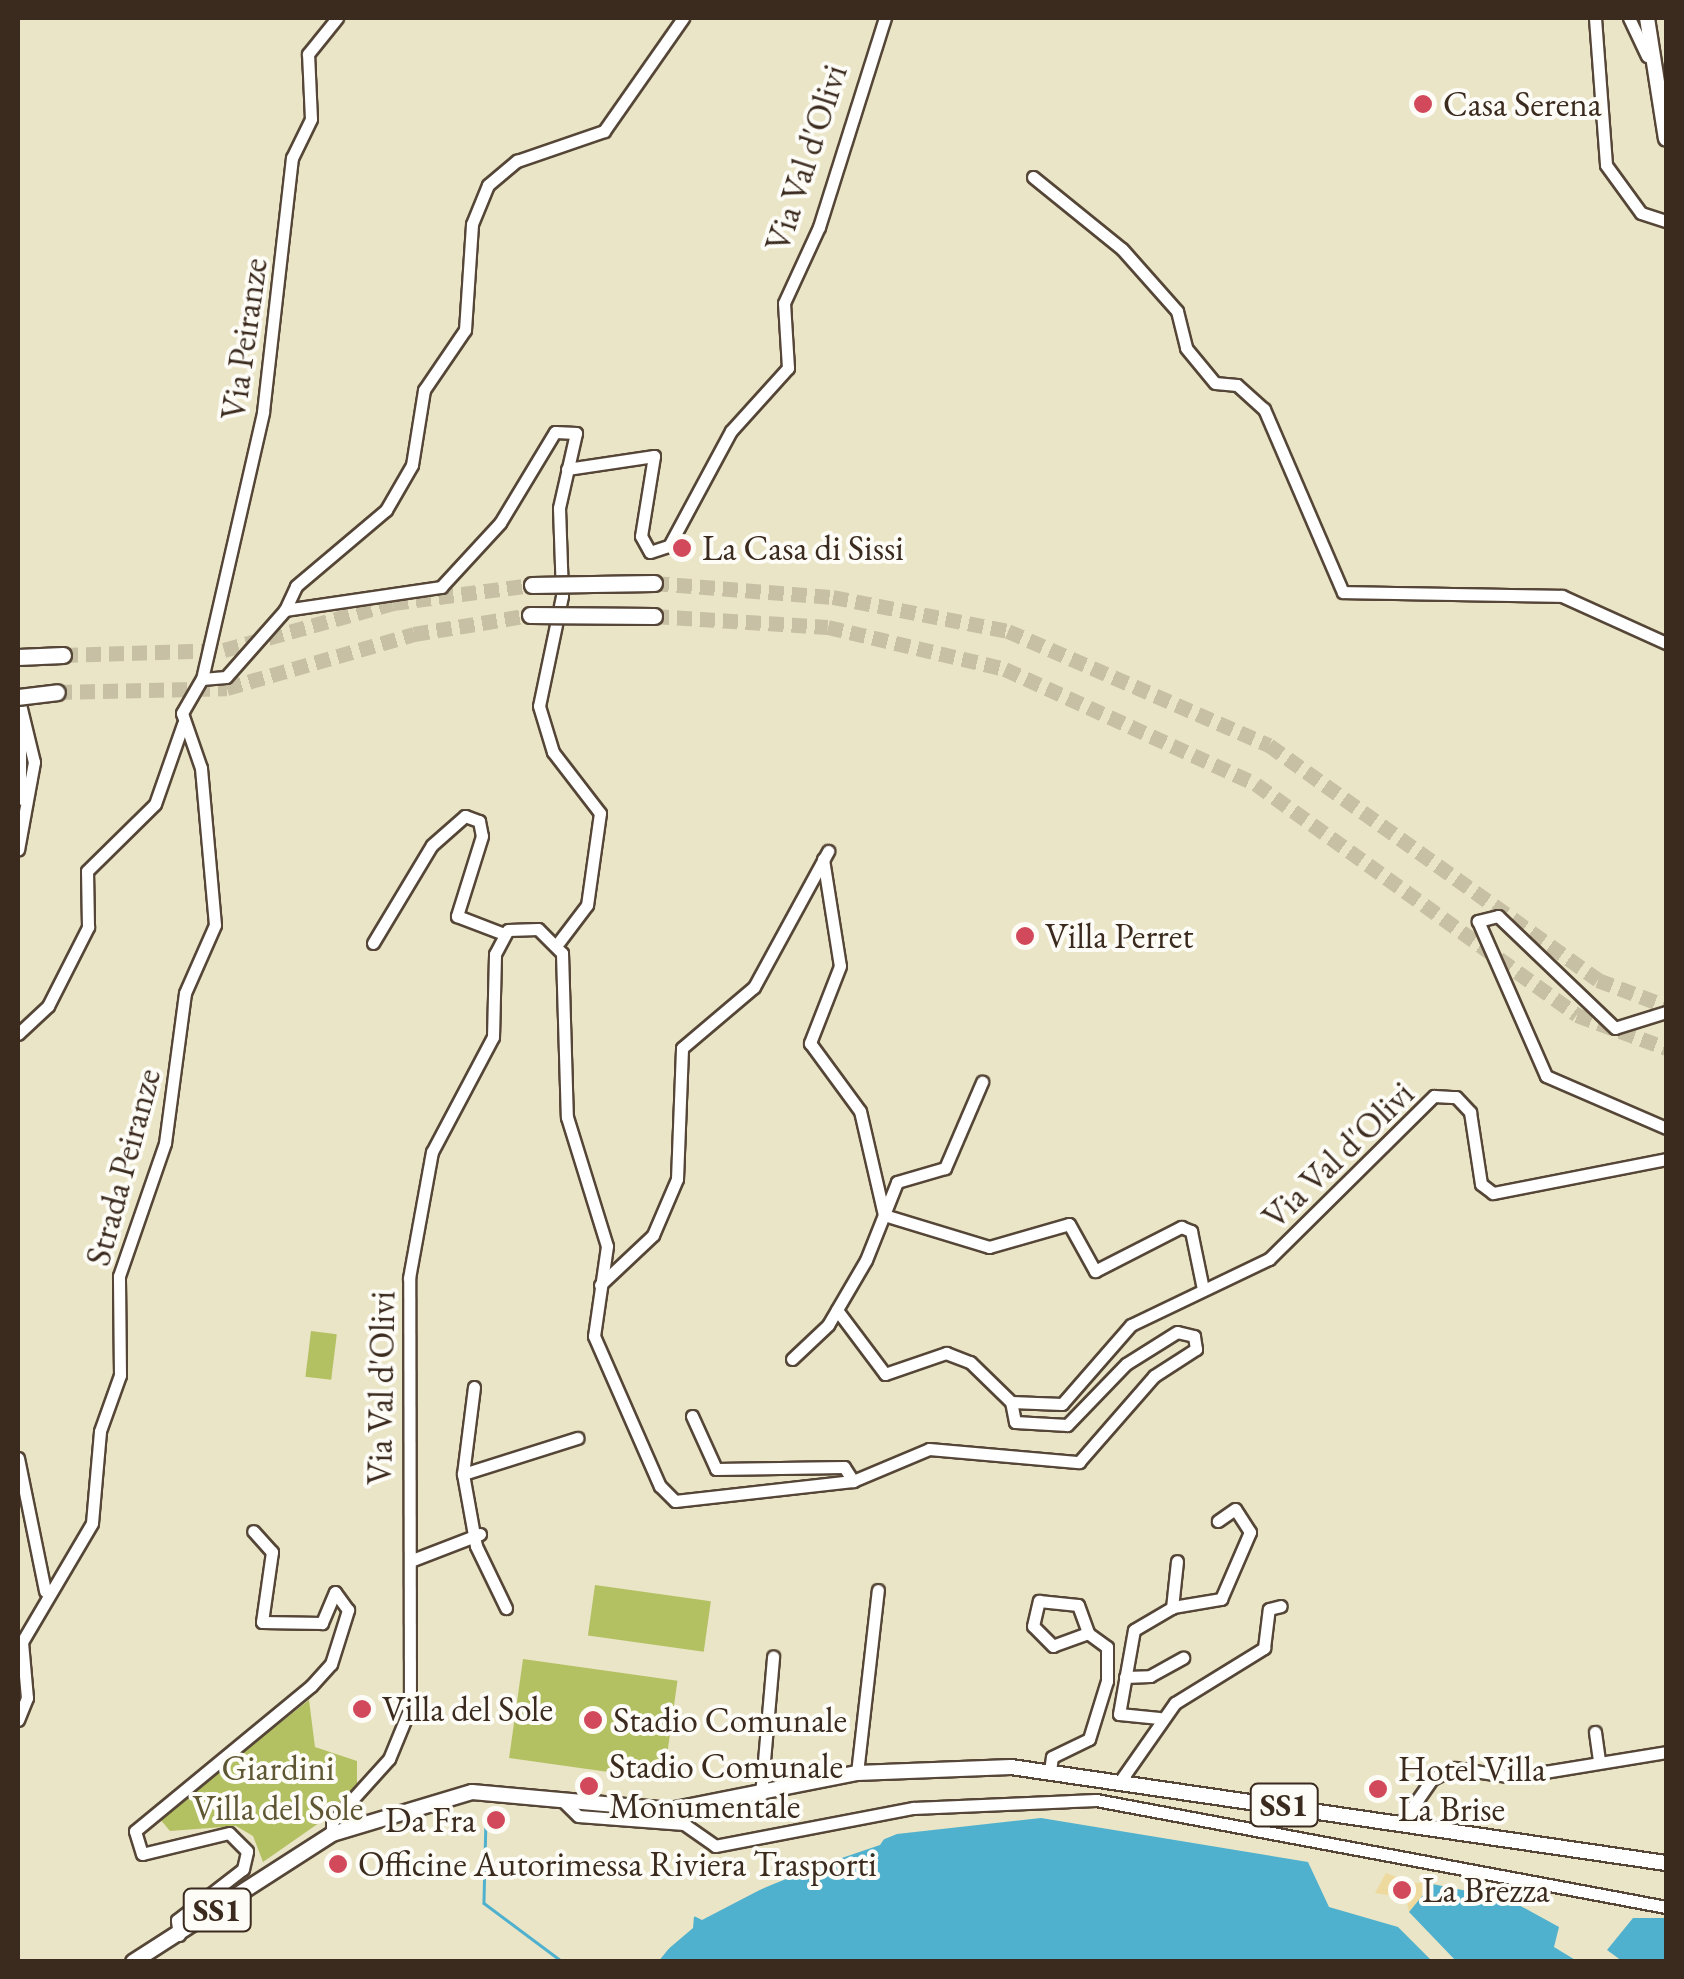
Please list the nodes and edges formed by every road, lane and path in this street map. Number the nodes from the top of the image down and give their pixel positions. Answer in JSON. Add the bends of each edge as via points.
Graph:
{"nodes":[{"id":1,"x":337,"y":18,"type":"edge"},
{"id":2,"x":683,"y":18,"type":"edge"},
{"id":3,"x":885,"y":18,"type":"edge"},
{"id":4,"x":1595,"y":18,"type":"edge"},
{"id":5,"x":1629,"y":18,"type":"edge"},
{"id":6,"x":1646,"y":18,"type":"edge"},
{"id":7,"x":1647,"y":56,"type":"junction"},
{"id":8,"x":1666,"y":139,"type":"edge"},
{"id":9,"x":1033,"y":177,"type":"dead end"},
{"id":10,"x":1666,"y":221,"type":"edge"},
{"id":11,"x":567,"y":469,"type":"junction"},
{"id":12,"x":654,"y":582,"type":"tunnel mouth"},
{"id":13,"x":532,"y":585,"type":"tunnel mouth"},
{"id":14,"x":285,"y":610,"type":"junction"},
{"id":15,"x":530,"y":615,"type":"tunnel mouth"},
{"id":16,"x":654,"y":616,"type":"tunnel mouth"},
{"id":17,"x":1666,"y":643,"type":"edge"},
{"id":18,"x":63,"y":652,"type":"tunnel mouth"},
{"id":19,"x":18,"y":654,"type":"edge"},
{"id":20,"x":202,"y":679,"type":"junction"},
{"id":21,"x":58,"y":692,"type":"tunnel mouth"},
{"id":22,"x":18,"y":695,"type":"edge"},
{"id":23,"x":184,"y":724,"type":"junction"},
{"id":24,"x":18,"y":731,"type":"edge"},
{"id":25,"x":18,"y":798,"type":"edge"},
{"id":26,"x":18,"y":850,"type":"edge"},
{"id":27,"x":504,"y":934,"type":"junction"},
{"id":28,"x":559,"y":942,"type":"junction"},
{"id":29,"x":373,"y":943,"type":"dead end"},
{"id":30,"x":1666,"y":1012,"type":"edge"},
{"id":31,"x":18,"y":1034,"type":"edge"},
{"id":32,"x":982,"y":1082,"type":"dead end"},
{"id":33,"x":1666,"y":1128,"type":"edge"},
{"id":34,"x":1666,"y":1160,"type":"edge"},
{"id":35,"x":884,"y":1215,"type":"junction"},
{"id":36,"x":600,"y":1285,"type":"junction"},
{"id":37,"x":1203,"y":1289,"type":"junction"},
{"id":38,"x":837,"y":1310,"type":"junction"},
{"id":39,"x":792,"y":1360,"type":"dead end"},
{"id":40,"x":474,"y":1387,"type":"dead end"},
{"id":41,"x":1011,"y":1402,"type":"junction"},
{"id":42,"x":692,"y":1416,"type":"dead end"},
{"id":43,"x":577,"y":1438,"type":"dead end"},
{"id":44,"x":18,"y":1458,"type":"edge"},
{"id":45,"x":463,"y":1474,"type":"junction"},
{"id":46,"x":853,"y":1480,"type":"junction"},
{"id":47,"x":1218,"y":1520,"type":"dead end"},
{"id":48,"x":253,"y":1531,"type":"dead end"},
{"id":49,"x":480,"y":1534,"type":"junction"},
{"id":50,"x":410,"y":1561,"type":"junction"},
{"id":51,"x":1177,"y":1561,"type":"dead end"},
{"id":52,"x":878,"y":1590,"type":"dead end"},
{"id":53,"x":45,"y":1591,"type":"junction"},
{"id":54,"x":1280,"y":1606,"type":"dead end"},
{"id":55,"x":506,"y":1608,"type":"dead end"},
{"id":56,"x":1172,"y":1608,"type":"junction"},
{"id":57,"x":1088,"y":1633,"type":"junction"},
{"id":58,"x":774,"y":1657,"type":"dead end"},
{"id":59,"x":1183,"y":1658,"type":"dead end"},
{"id":60,"x":1126,"y":1677,"type":"junction"},
{"id":61,"x":1159,"y":1718,"type":"junction"},
{"id":62,"x":18,"y":1720,"type":"edge"},
{"id":63,"x":1595,"y":1732,"type":"dead end"},
{"id":64,"x":1666,"y":1752,"type":"edge"},
{"id":65,"x":1600,"y":1760,"type":"junction"},
{"id":66,"x":1050,"y":1770,"type":"junction"},
{"id":67,"x":856,"y":1773,"type":"junction"},
{"id":68,"x":1121,"y":1780,"type":"junction"},
{"id":69,"x":761,"y":1794,"type":"junction"},
{"id":70,"x":565,"y":1803,"type":"junction"},
{"id":71,"x":1402,"y":1822,"type":"junction"},
{"id":72,"x":332,"y":1834,"type":"junction"},
{"id":73,"x":1666,"y":1863,"type":"edge"},
{"id":74,"x":1666,"y":1908,"type":"edge"},
{"id":75,"x":180,"y":1935,"type":"junction"},
{"id":76,"x":133,"y":1962,"type":"edge"}],
"edges":[{"from":1,"to":20,"type":"street","name":"Via Peiranze","via":[[308,54],[311,119],[292,158],[261,424]]},
{"from":2,"to":14,"type":"street","via":[[604,131],[517,161],[488,185],[472,224],[465,330],[424,390],[412,465],[386,510],[296,586]]},
{"from":3,"to":11,"type":"street","name":"Via Val d'Olivi","via":[[819,227],[784,303],[788,368],[743,414],[668,546],[650,552],[641,536],[654,456]]},
{"from":4,"to":10,"type":"street","via":[[1606,165],[1641,213]]},
{"from":5,"to":7,"type":"street"},
{"from":6,"to":7,"type":"main road"},
{"from":7,"to":8,"type":"main road"},
{"from":9,"to":17,"type":"street","via":[[1122,249],[1177,310],[1186,348],[1215,383],[1237,386],[1264,409],[1324,561],[1355,597],[1562,596]]},
{"from":11,"to":14,"type":"street","via":[[576,433],[566,426],[536,455],[484,544],[441,587]]},
{"from":11,"to":28,"type":"street","via":[[557,530],[562,596],[539,706],[553,752],[600,813],[587,904]]},
{"from":12,"to":13,"type":"highway","bridge":true},
{"from":14,"to":20,"type":"street","via":[[226,677]]},
{"from":15,"to":16,"type":"highway","bridge":true},
{"from":18,"to":19,"type":"highway"},
{"from":20,"to":23,"type":"street"},
{"from":21,"to":22,"type":"highway","bridge":true},
{"from":22,"to":26,"type":"street","via":[[34,762]]},
{"from":23,"to":31,"type":"street","via":[[155,804],[87,871],[88,927],[48,1006]]},
{"from":23,"to":53,"type":"street","name":"Strada Peiranze","via":[[202,768],[200,828],[215,925],[185,993],[165,1142],[119,1276],[120,1376],[100,1431],[92,1523]]},
{"from":24,"to":25,"type":"highway"},
{"from":27,"to":28,"type":"street","via":[[530,927]]},
{"from":27,"to":29,"type":"street","via":[[457,916],[482,836],[479,821],[465,816],[432,845]]},
{"from":27,"to":50,"type":"street","name":"Via Val d'Olivi","via":[[493,1037],[432,1152],[409,1278]]},
{"from":28,"to":36,"type":"street","via":[[568,1118],[606,1238]]},
{"from":30,"to":33,"type":"street","via":[[1616,1028],[1498,916],[1478,922],[1546,1076]]},
{"from":32,"to":35,"type":"street","via":[[945,1168],[896,1182]]},
{"from":34,"to":37,"type":"street","name":"Via Val d'Olivi","via":[[1493,1192],[1481,1184],[1470,1112],[1456,1097],[1434,1096],[1280,1252]]},
{"from":35,"to":36,"type":"street","via":[[860,1111],[810,1042],[840,966],[825,855],[754,987],[682,1048],[677,1179],[652,1235]]},
{"from":35,"to":37,"type":"street","via":[[989,1247],[1068,1224],[1095,1271],[1182,1228],[1190,1231]]},
{"from":35,"to":38,"type":"street"},
{"from":36,"to":46,"type":"street","via":[[594,1336],[670,1498]]},
{"from":37,"to":41,"type":"street","name":"Via Val d'Olivi","via":[[1116,1336],[1062,1404]]},
{"from":38,"to":39,"type":"street"},
{"from":38,"to":41,"type":"street","via":[[885,1374],[946,1353],[970,1362]]},
{"from":40,"to":45,"type":"street"},
{"from":41,"to":46,"type":"street","via":[[1016,1422],[1067,1425],[1148,1349],[1185,1330],[1197,1342],[1139,1390],[1079,1462],[929,1449]]},
{"from":42,"to":46,"type":"street","via":[[716,1468],[844,1467]]},
{"from":43,"to":45,"type":"street"},
{"from":44,"to":53,"type":"street"},
{"from":45,"to":49,"type":"street"},
{"from":47,"to":56,"type":"street","via":[[1236,1509],[1250,1532],[1220,1600]]},
{"from":48,"to":75,"type":"street","via":[[272,1552],[262,1622],[322,1623],[335,1592],[348,1610],[331,1664],[310,1686],[135,1831],[142,1854],[229,1833],[247,1851],[244,1870],[177,1920]]},
{"from":49,"to":50,"type":"street"},
{"from":49,"to":55,"type":"street","via":[[476,1546]]},
{"from":50,"to":72,"type":"street","name":"Via Val d'Olivi","via":[[406,1720],[370,1788],[332,1822]]},
{"from":51,"to":56,"type":"street"},
{"from":52,"to":67,"type":"street"},
{"from":53,"to":62,"type":"street","name":"Strada Peiranze","via":[[22,1642],[28,1698]]},
{"from":54,"to":61,"type":"street","via":[[1269,1609],[1264,1648],[1248,1664]]},
{"from":56,"to":60,"type":"street","via":[[1134,1630]]},
{"from":57,"to":57,"type":"street","via":[[1053,1646],[1033,1626],[1039,1601],[1078,1605]]},
{"from":57,"to":66,"type":"street","via":[[1107,1647],[1108,1681],[1089,1739],[1052,1757]]},
{"from":58,"to":69,"type":"street"},
{"from":59,"to":60,"type":"street","via":[[1150,1676]]},
{"from":60,"to":61,"type":"street","via":[[1118,1714]]},
{"from":61,"to":68,"type":"street"},
{"from":63,"to":65,"type":"street"},
{"from":64,"to":65,"type":"street"},
{"from":65,"to":71,"type":"street","via":[[1514,1777],[1454,1768],[1423,1792]]},
{"from":66,"to":67,"type":"main road","number":"SS1"},
{"from":66,"to":68,"type":"main road","number":"SS1"},
{"from":67,"to":69,"type":"main road","number":"SS1"},
{"from":68,"to":71,"type":"main road","number":"SS1"},
{"from":69,"to":70,"type":"main road","number":"SS1","via":[[670,1810]]},
{"from":70,"to":72,"type":"main road","number":"SS1","via":[[455,1794]]},
{"from":70,"to":74,"type":"street","via":[[578,1816],[684,1824],[715,1846],[913,1808],[1096,1800]]},
{"from":71,"to":73,"type":"main road","number":"SS1"},
{"from":72,"to":75,"type":"main road","number":"SS1"},
{"from":75,"to":76,"type":"main road","number":"SS1"}]}
